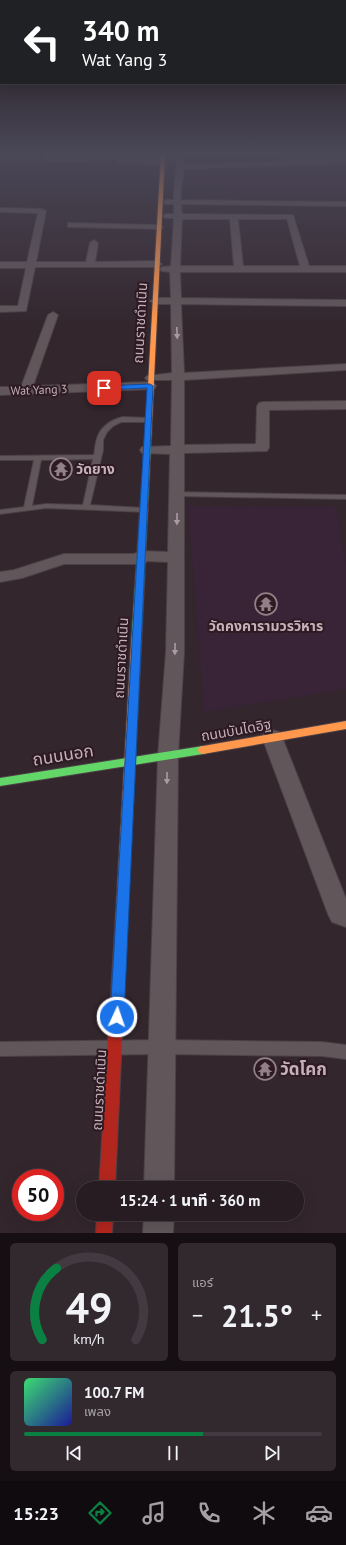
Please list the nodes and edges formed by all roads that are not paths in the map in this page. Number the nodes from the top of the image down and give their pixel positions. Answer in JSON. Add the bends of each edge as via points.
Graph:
{"nodes":[{"id":1,"x":42,"y":212,"type":"edge"},
{"id":2,"x":165,"y":212,"type":"edge"},
{"id":3,"x":165,"y":212,"type":"edge"},
{"id":4,"x":173,"y":212,"type":"edge"},
{"id":5,"x":200,"y":212,"type":"edge"},
{"id":6,"x":159,"y":216,"type":"junction"},
{"id":7,"x":234,"y":217,"type":"junction"},
{"id":8,"x":71,"y":225,"type":"dead end"},
{"id":9,"x":159,"y":227,"type":"junction"},
{"id":10,"x":158,"y":241,"type":"junction"},
{"id":11,"x":177,"y":241,"type":"junction"},
{"id":12,"x":94,"y":243,"type":"dead end"},
{"id":13,"x":90,"y":264,"type":"junction"},
{"id":14,"x":0,"y":265,"type":"edge"},
{"id":15,"x":31,"y":265,"type":"junction"},
{"id":16,"x":157,"y":266,"type":"junction"},
{"id":17,"x":175,"y":269,"type":"junction"},
{"id":18,"x":239,"y":269,"type":"junction"},
{"id":19,"x":306,"y":269,"type":"junction"},
{"id":20,"x":346,"y":269,"type":"edge"},
{"id":21,"x":155,"y":301,"type":"junction"},
{"id":22,"x":176,"y":301,"type":"junction"},
{"id":23,"x":346,"y":303,"type":"edge"},
{"id":24,"x":0,"y":309,"type":"edge"},
{"id":25,"x":53,"y":315,"type":"dead end"},
{"id":26,"x":346,"y":367,"type":"edge"},
{"id":27,"x":178,"y":376,"type":"junction"},
{"id":28,"x":151,"y":382,"type":"junction"},
{"id":29,"x":26,"y":390,"type":"junction"},
{"id":30,"x":0,"y":391,"type":"edge"},
{"id":31,"x":346,"y":405,"type":"edge"},
{"id":32,"x":148,"y":420,"type":"junction"},
{"id":33,"x":147,"y":450,"type":"junction"},
{"id":34,"x":178,"y":450,"type":"junction"},
{"id":35,"x":97,"y":457,"type":"junction"},
{"id":36,"x":0,"y":458,"type":"edge"},
{"id":37,"x":38,"y":458,"type":"junction"},
{"id":38,"x":177,"y":494,"type":"junction"},
{"id":39,"x":345,"y":497,"type":"edge"},
{"id":40,"x":86,"y":506,"type":"junction"},
{"id":41,"x":346,"y":506,"type":"edge"},
{"id":42,"x":27,"y":508,"type":"junction"},
{"id":43,"x":144,"y":510,"type":"junction"},
{"id":44,"x":0,"y":512,"type":"edge"},
{"id":45,"x":176,"y":557,"type":"junction"},
{"id":46,"x":141,"y":558,"type":"junction"},
{"id":47,"x":0,"y":577,"type":"edge"},
{"id":48,"x":346,"y":725,"type":"edge"},
{"id":49,"x":272,"y":738,"type":"junction"},
{"id":50,"x":168,"y":756,"type":"junction"},
{"id":51,"x":131,"y":761,"type":"junction"},
{"id":52,"x":0,"y":782,"type":"edge"},
{"id":53,"x":346,"y":916,"type":"edge"},
{"id":54,"x":162,"y":1047,"type":"junction"},
{"id":55,"x":115,"y":1048,"type":"junction"},
{"id":56,"x":0,"y":1049,"type":"edge"},
{"id":57,"x":346,"y":1052,"type":"edge"},
{"id":58,"x":107,"y":1181,"type":"edge"},
{"id":59,"x":159,"y":1181,"type":"edge"},
{"id":60,"x":105,"y":1221,"type":"edge"},
{"id":61,"x":159,"y":1221,"type":"edge"},
{"id":62,"x":104,"y":1233,"type":"edge"},
{"id":63,"x":158,"y":1233,"type":"edge"}],
"edges":[{"from":1,"to":15,"type":"street"},
{"from":2,"to":6,"type":"main road","name":"ถนนราชดำเนิน"},
{"from":3,"to":6,"type":"street"},
{"from":4,"to":11,"type":"street"},
{"from":5,"to":7,"type":"street"},
{"from":6,"to":9,"type":"main road","name":"ถนนราชดำเนิน"},
{"from":7,"to":18,"type":"street"},
{"from":7,"to":19,"type":"street","via":[[290,217]]},
{"from":8,"to":9,"type":"street"},
{"from":9,"to":10,"type":"main road","name":"ถนนราชดำเนิน"},
{"from":10,"to":11,"type":"street"},
{"from":10,"to":16,"type":"main road","name":"ถนนราชดำเนิน"},
{"from":11,"to":17,"type":"street"},
{"from":12,"to":13,"type":"street"},
{"from":13,"to":15,"type":"street"},
{"from":13,"to":16,"type":"street"},
{"from":14,"to":15,"type":"street"},
{"from":15,"to":24,"type":"street","via":[[22,309]]},
{"from":16,"to":17,"type":"street"},
{"from":16,"to":21,"type":"main road","name":"ถนนราชดำเนิน"},
{"from":17,"to":18,"type":"street"},
{"from":17,"to":22,"type":"street"},
{"from":18,"to":19,"type":"street"},
{"from":19,"to":20,"type":"street"},
{"from":21,"to":22,"type":"street"},
{"from":21,"to":28,"type":"main road","name":"ถนนราชดำเนิน"},
{"from":22,"to":23,"type":"street"},
{"from":22,"to":27,"type":"street","one_way":true},
{"from":25,"to":29,"type":"street"},
{"from":26,"to":27,"type":"street","name":"Wat Yang 3"},
{"from":27,"to":28,"type":"street","name":"Wat Yang 3"},
{"from":27,"to":34,"type":"street"},
{"from":28,"to":29,"type":"street","name":"Wat Yang 3"},
{"from":28,"to":32,"type":"main road","name":"ถนนราชดำเนิน"},
{"from":29,"to":30,"type":"street","name":"Wat Yang 3"},
{"from":31,"to":34,"type":"street","via":[[263,406],[262,448]]},
{"from":32,"to":33,"type":"main road","name":"ถนนราชดำเนิน"},
{"from":32,"to":35,"type":"lane","via":[[120,420],[112,424],[101,434]]},
{"from":33,"to":34,"type":"street"},
{"from":33,"to":43,"type":"main road","name":"ถนนราชดำเนิน"},
{"from":34,"to":38,"type":"street"},
{"from":35,"to":37,"type":"lane"},
{"from":35,"to":40,"type":"lane"},
{"from":36,"to":37,"type":"lane"},
{"from":37,"to":42,"type":"lane"},
{"from":38,"to":39,"type":"lane"},
{"from":38,"to":45,"type":"street","one_way":true},
{"from":39,"to":41,"type":"lane"},
{"from":40,"to":42,"type":"lane"},
{"from":40,"to":43,"type":"lane"},
{"from":42,"to":44,"type":"lane"},
{"from":43,"to":46,"type":"main road","name":"ถนนราชดำเนิน"},
{"from":45,"to":46,"type":"street"},
{"from":45,"to":50,"type":"street","one_way":true,"via":[[175,652]]},
{"from":46,"to":47,"type":"street","via":[[64,559],[23,573]]},
{"from":46,"to":51,"type":"main road","name":"ถนนราชดำเนิน"},
{"from":48,"to":49,"type":"main road","name":"ถนนบันไดอิฐ"},
{"from":49,"to":50,"type":"main road","name":"ถนนบันไดอิฐ"},
{"from":49,"to":53,"type":"street","via":[[340,914]]},
{"from":50,"to":51,"type":"main road","name":"ถนนบันไดอิฐ"},
{"from":50,"to":54,"type":"street","one_way":true},
{"from":51,"to":52,"type":"main road","name":"ถนนนอก"},
{"from":51,"to":55,"type":"main road","name":"ถนนราชดำเนิน"},
{"from":54,"to":55,"type":"lane"},
{"from":54,"to":57,"type":"lane","via":[[322,1048]]},
{"from":54,"to":59,"type":"street"},
{"from":55,"to":56,"type":"lane"},
{"from":55,"to":58,"type":"main road","name":"ถนนราชดำเนิน"},
{"from":60,"to":62,"type":"main road"},
{"from":61,"to":63,"type":"street"}]}
